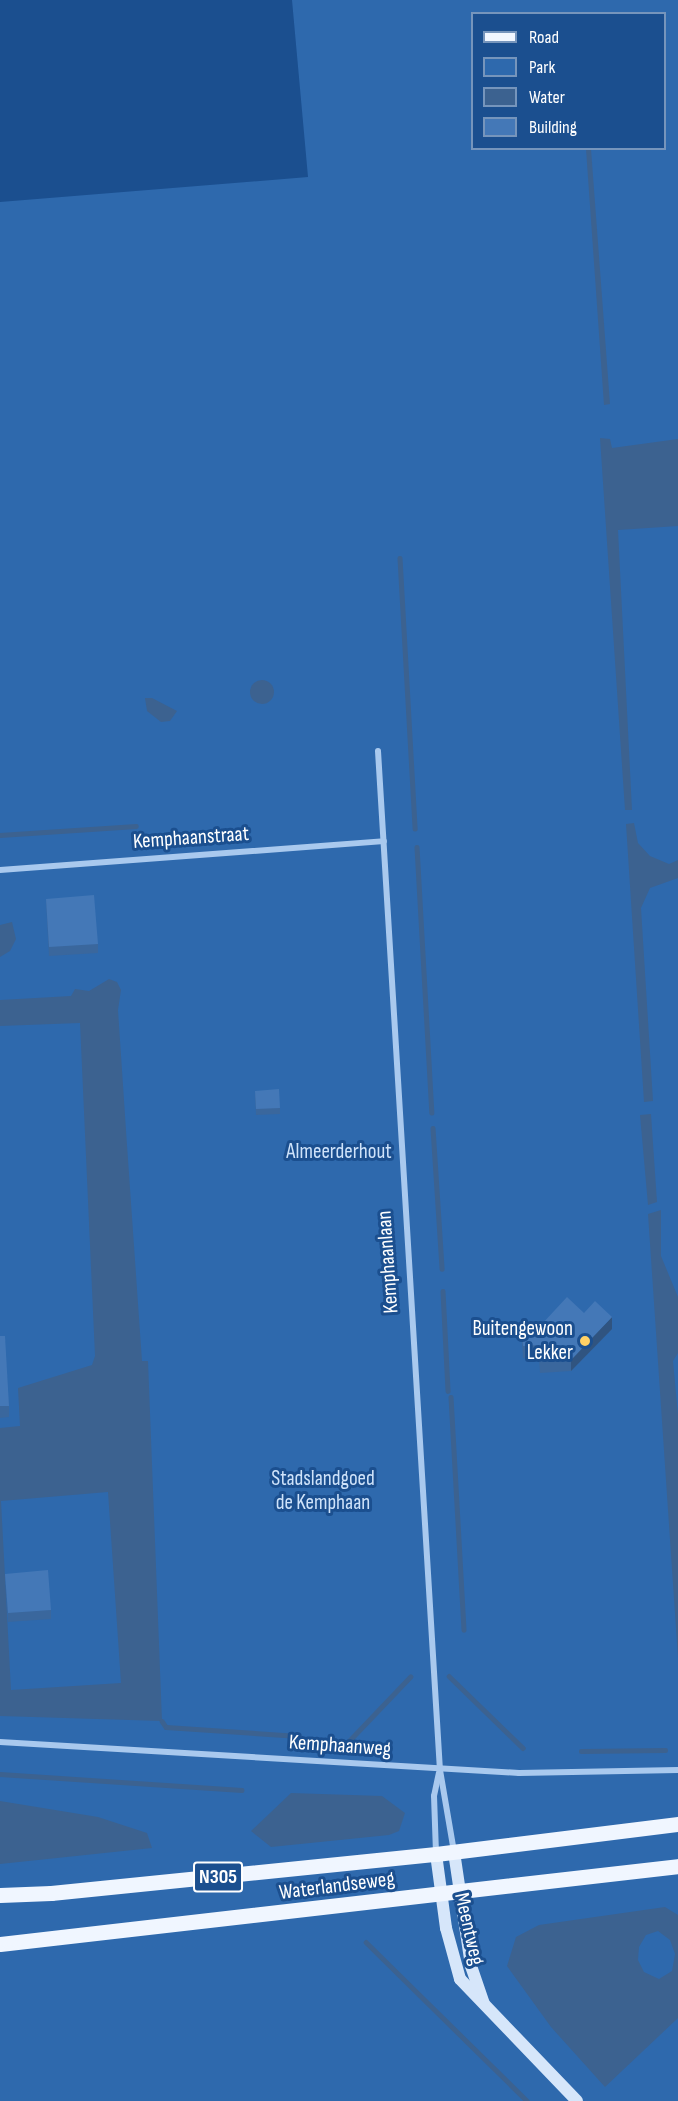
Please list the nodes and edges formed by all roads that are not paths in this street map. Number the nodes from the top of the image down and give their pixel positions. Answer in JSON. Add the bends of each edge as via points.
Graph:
{"nodes":[{"id":1,"x":378,"y":752,"type":"dead end"},
{"id":2,"x":384,"y":841,"type":"junction"},
{"id":3,"x":0,"y":870,"type":"edge"},
{"id":4,"x":0,"y":1742,"type":"edge"},
{"id":5,"x":440,"y":1770,"type":"junction"},
{"id":6,"x":678,"y":1770,"type":"edge"},
{"id":7,"x":678,"y":1824,"type":"edge"},
{"id":8,"x":454,"y":1852,"type":"junction"},
{"id":9,"x":436,"y":1854,"type":"junction"},
{"id":10,"x":678,"y":1866,"type":"edge"},
{"id":11,"x":0,"y":1894,"type":"edge"},
{"id":12,"x":458,"y":1894,"type":"junction"},
{"id":13,"x":441,"y":1896,"type":"junction"},
{"id":14,"x":0,"y":1944,"type":"edge"},
{"id":15,"x":484,"y":2003,"type":"junction"},
{"id":16,"x":577,"y":2101,"type":"edge"}],
"edges":[{"from":1,"to":2,"type":"street","name":"Kemphaanlaan"},
{"from":2,"to":3,"type":"street","name":"Kemphaanstraat"},
{"from":2,"to":5,"type":"street","name":"Kemphaanlaan"},
{"from":4,"to":5,"type":"street","name":"Kemphaanweg"},
{"from":5,"to":6,"type":"street","name":"Kemphaanweg"},
{"from":5,"to":8,"type":"street","name":"Kemphaanlaan"},
{"from":5,"to":9,"type":"street","name":"Kemphaanlaan","via":[[434,1796]]},
{"from":7,"to":8,"type":"main road","name":"Waterlandseweg","number":"N305"},
{"from":8,"to":9,"type":"main road","name":"Waterlandseweg","number":"N305"},
{"from":8,"to":12,"type":"street","name":"Kemphaanlaan"},
{"from":9,"to":11,"type":"main road","name":"Waterlandseweg","number":"N305","via":[[51,1893]]},
{"from":9,"to":13,"type":"street","name":"Meentweg"},
{"from":10,"to":12,"type":"main road","name":"Waterlandseweg","number":"N305"},
{"from":12,"to":13,"type":"main road","name":"Waterlandseweg","number":"N305"},
{"from":12,"to":15,"type":"street","name":"Meentweg","via":[[471,1966]]},
{"from":13,"to":14,"type":"main road","name":"Waterlandseweg","number":"N305"},
{"from":13,"to":15,"type":"street","name":"Meentweg","via":[[460,1978]]},
{"from":15,"to":16,"type":"street","name":"Meentweg"}]}
